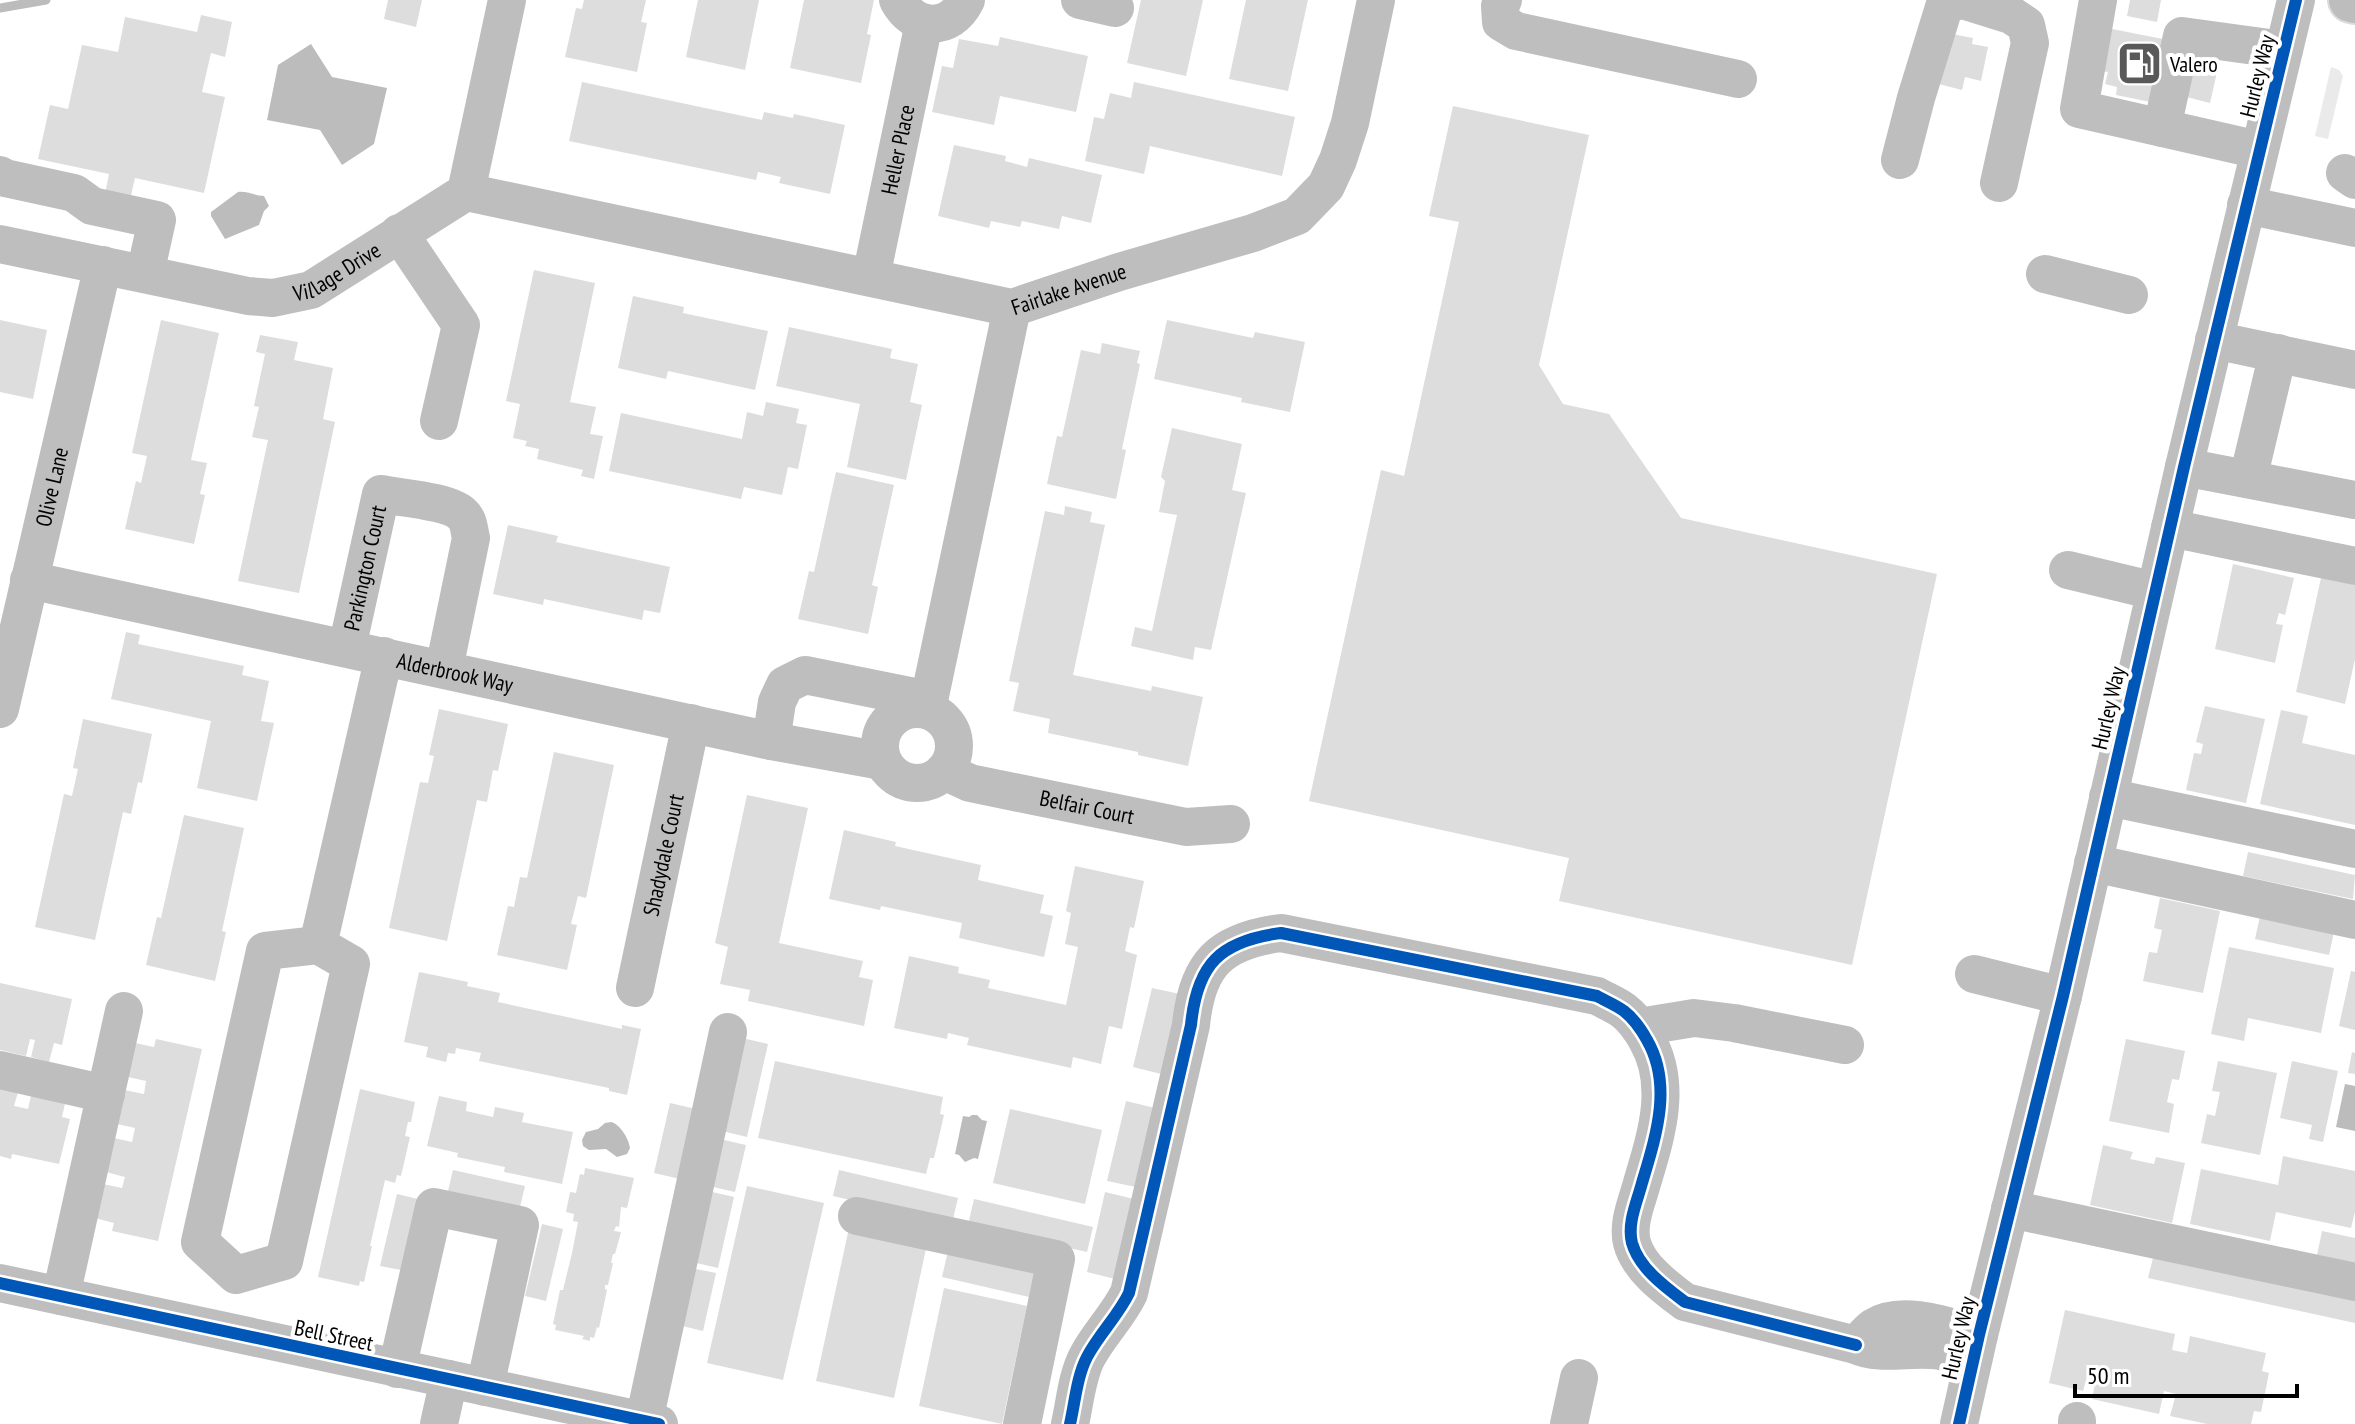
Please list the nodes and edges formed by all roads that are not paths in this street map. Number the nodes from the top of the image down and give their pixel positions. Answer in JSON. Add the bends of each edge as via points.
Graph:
{"nodes":[{"id":1,"x":507,"y":0,"type":"edge"},
{"id":2,"x":966,"y":0,"type":"edge"},
{"id":3,"x":1376,"y":0,"type":"edge"},
{"id":4,"x":1503,"y":0,"type":"edge"},
{"id":5,"x":2098,"y":0,"type":"edge"},
{"id":6,"x":2296,"y":0,"type":"edge"},
{"id":7,"x":911,"y":11,"type":"edge"},
{"id":8,"x":2284,"y":50,"type":"junction"},
{"id":9,"x":1738,"y":79,"type":"dead end"},
{"id":10,"x":2162,"y":128,"type":"junction"},
{"id":11,"x":2259,"y":150,"type":"junction"},
{"id":12,"x":1900,"y":160,"type":"dead end"},
{"id":13,"x":1988,"y":181,"type":"dead end"},
{"id":14,"x":2,"y":183,"type":"edge"},
{"id":15,"x":466,"y":192,"type":"junction"},
{"id":16,"x":74,"y":193,"type":"junction"},
{"id":17,"x":2246,"y":205,"type":"junction"},
{"id":18,"x":2355,"y":228,"type":"edge"},
{"id":19,"x":399,"y":233,"type":"junction"},
{"id":20,"x":0,"y":244,"type":"edge"},
{"id":21,"x":60,"y":257,"type":"junction"},
{"id":22,"x":103,"y":265,"type":"junction"},
{"id":23,"x":145,"y":274,"type":"junction"},
{"id":24,"x":2045,"y":274,"type":"dead end"},
{"id":25,"x":871,"y":277,"type":"junction"},
{"id":26,"x":2129,"y":295,"type":"dead end"},
{"id":27,"x":1012,"y":308,"type":"junction"},
{"id":28,"x":2214,"y":340,"type":"junction"},
{"id":29,"x":2278,"y":353,"type":"junction"},
{"id":30,"x":2355,"y":370,"type":"edge"},
{"id":31,"x":439,"y":421,"type":"dead end"},
{"id":32,"x":2184,"y":467,"type":"junction"},
{"id":33,"x":2248,"y":479,"type":"junction"},
{"id":34,"x":2355,"y":500,"type":"edge"},
{"id":35,"x":2170,"y":528,"type":"junction"},
{"id":36,"x":2355,"y":566,"type":"edge"},
{"id":37,"x":2068,"y":570,"type":"dead end"},
{"id":38,"x":29,"y":580,"type":"junction"},
{"id":39,"x":2155,"y":591,"type":"junction"},
{"id":40,"x":347,"y":648,"type":"junction"},
{"id":41,"x":384,"y":656,"type":"junction"},
{"id":42,"x":444,"y":669,"type":"junction"},
{"id":43,"x":928,"y":705,"type":"junction"},
{"id":44,"x":0,"y":709,"type":"edge"},
{"id":45,"x":691,"y":723,"type":"junction"},
{"id":46,"x":771,"y":741,"type":"junction"},
{"id":47,"x":882,"y":761,"type":"junction"},
{"id":48,"x":944,"y":771,"type":"junction"},
{"id":49,"x":2108,"y":797,"type":"junction"},
{"id":50,"x":1231,"y":824,"type":"dead end"},
{"id":51,"x":2355,"y":849,"type":"edge"},
{"id":52,"x":2093,"y":863,"type":"junction"},
{"id":53,"x":2355,"y":920,"type":"edge"},
{"id":54,"x":318,"y":945,"type":"junction"},
{"id":55,"x":1974,"y":974,"type":"dead end"},
{"id":56,"x":635,"y":988,"type":"dead end"},
{"id":57,"x":2063,"y":996,"type":"junction"},
{"id":58,"x":124,"y":1011,"type":"dead end"},
{"id":59,"x":1639,"y":1027,"type":"junction"},
{"id":60,"x":728,"y":1032,"type":"dead end"},
{"id":61,"x":1845,"y":1045,"type":"dead end"},
{"id":62,"x":0,"y":1070,"type":"edge"},
{"id":63,"x":106,"y":1094,"type":"junction"},
{"id":64,"x":2010,"y":1209,"type":"junction"},
{"id":65,"x":857,"y":1216,"type":"dead end"},
{"id":66,"x":236,"y":1275,"type":"junction"},
{"id":67,"x":2355,"y":1282,"type":"edge"},
{"id":68,"x":0,"y":1283,"type":"edge"},
{"id":69,"x":61,"y":1296,"type":"junction"},
{"id":70,"x":223,"y":1331,"type":"junction"},
{"id":71,"x":1975,"y":1349,"type":"junction"},
{"id":72,"x":397,"y":1369,"type":"junction"},
{"id":73,"x":1579,"y":1378,"type":"dead end"},
{"id":74,"x":467,"y":1383,"type":"junction"},
{"id":75,"x":651,"y":1422,"type":"edge"},
{"id":76,"x":439,"y":1424,"type":"edge"},
{"id":77,"x":1022,"y":1424,"type":"edge"},
{"id":78,"x":1070,"y":1424,"type":"edge"},
{"id":79,"x":1569,"y":1424,"type":"edge"},
{"id":80,"x":1959,"y":1424,"type":"edge"}],
"edges":[{"from":1,"to":15,"type":"street"},
{"from":2,"to":7,"type":"street","name":"Heller Place","via":[[958,13],[936,23]]},
{"from":3,"to":27,"type":"street","name":"Fairlake Avenue","via":[[1338,160],[1326,186],[1297,216]]},
{"from":4,"to":9,"type":"street","via":[[1501,22],[1516,31]]},
{"from":5,"to":10,"type":"street","via":[[2079,109]]},
{"from":6,"to":8,"type":"street","name":"Hurley Way"},
{"from":7,"to":25,"type":"street","name":"Heller Place"},
{"from":8,"to":10,"type":"street","via":[[2182,36]]},
{"from":8,"to":11,"type":"street","name":"Hurley Way"},
{"from":10,"to":11,"type":"street"},
{"from":11,"to":17,"type":"street","name":"Hurley Way"},
{"from":12,"to":13,"type":"street","via":[[1945,4],[1963,0],[2011,15],[2026,25],[2030,43]]},
{"from":14,"to":16,"type":"street"},
{"from":15,"to":19,"type":"street","name":"Village Drive"},
{"from":15,"to":25,"type":"street","name":"Fairlake Avenue"},
{"from":16,"to":21,"type":"street"},
{"from":16,"to":23,"type":"street","via":[[92,206],[157,220]]},
{"from":17,"to":18,"type":"street"},
{"from":17,"to":28,"type":"street","name":"Hurley Way"},
{"from":19,"to":23,"type":"street","name":"Village Drive","via":[[331,280],[292,295],[248,296]]},
{"from":19,"to":31,"type":"street","via":[[461,325]]},
{"from":20,"to":21,"type":"street","name":"Village Drive"},
{"from":21,"to":22,"type":"street","name":"Village Drive"},
{"from":22,"to":23,"type":"street","name":"Village Drive"},
{"from":22,"to":38,"type":"street","name":"Olive Lane"},
{"from":24,"to":26,"type":"street"},
{"from":25,"to":27,"type":"street","name":"Fairlake Avenue"},
{"from":27,"to":43,"type":"street"},
{"from":28,"to":29,"type":"street"},
{"from":28,"to":32,"type":"street","name":"Hurley Way"},
{"from":29,"to":30,"type":"street"},
{"from":29,"to":33,"type":"street"},
{"from":32,"to":33,"type":"street"},
{"from":32,"to":35,"type":"street","name":"Hurley Way"},
{"from":33,"to":34,"type":"street"},
{"from":35,"to":36,"type":"street"},
{"from":35,"to":39,"type":"street","name":"Hurley Way"},
{"from":37,"to":39,"type":"street"},
{"from":38,"to":40,"type":"street","name":"Alderbrook Way"},
{"from":38,"to":44,"type":"street","name":"Olive Lane"},
{"from":39,"to":49,"type":"street","name":"Hurley Way"},
{"from":40,"to":41,"type":"street","name":"Alderbrook Way"},
{"from":40,"to":42,"type":"street","name":"Parkington Court","via":[[381,494],[449,507],[462,513],[471,538]]},
{"from":41,"to":42,"type":"street","name":"Alderbrook Way"},
{"from":41,"to":54,"type":"street","name":"Parkington Court"},
{"from":42,"to":45,"type":"street","name":"Alderbrook Way"},
{"from":43,"to":46,"type":"street","via":[[805,675],[785,685]]},
{"from":43,"to":47,"type":"street","via":[[903,711],[885,726],[880,737]]},
{"from":43,"to":48,"type":"street","via":[[952,735],[954,748]]},
{"from":45,"to":46,"type":"street","name":"Alderbrook Way"},
{"from":45,"to":56,"type":"street","name":"Shadydale Court"},
{"from":46,"to":47,"type":"street","name":"Alderbrook Way"},
{"from":47,"to":48,"type":"street","name":"Alderbrook Way","via":[[899,779],[911,783],[935,779]]},
{"from":48,"to":50,"type":"street","name":"Belfair Court","via":[[970,783],[1186,827]]},
{"from":49,"to":51,"type":"street"},
{"from":49,"to":52,"type":"street","name":"Hurley Way"},
{"from":52,"to":53,"type":"street"},
{"from":52,"to":57,"type":"street","name":"Hurley Way"},
{"from":54,"to":66,"type":"street","via":[[351,964],[284,1261]]},
{"from":54,"to":66,"type":"street","via":[[265,951],[200,1242]]},
{"from":55,"to":57,"type":"street"},
{"from":57,"to":64,"type":"street","name":"Hurley Way"},
{"from":58,"to":63,"type":"street"},
{"from":59,"to":61,"type":"street","via":[[1694,1018]]},
{"from":59,"to":71,"type":"street","via":[[1658,1064],[1661,1106],[1631,1222],[1632,1243],[1641,1262],[1665,1287],[1685,1302],[1856,1345],[1873,1328],[1896,1320],[1930,1321]]},
{"from":59,"to":78,"type":"street","via":[[1597,996],[1281,933],[1235,945],[1212,963],[1194,997],[1129,1293],[1085,1360]]},
{"from":60,"to":75,"type":"street"},
{"from":62,"to":63,"type":"street"},
{"from":63,"to":69,"type":"street"},
{"from":64,"to":67,"type":"street"},
{"from":64,"to":71,"type":"street","name":"Hurley Way"},
{"from":65,"to":77,"type":"street","via":[[1056,1259]]},
{"from":66,"to":70,"type":"street"},
{"from":68,"to":69,"type":"street","name":"Bell Street"},
{"from":69,"to":70,"type":"street","name":"Bell Street"},
{"from":70,"to":72,"type":"street","name":"Bell Street"},
{"from":71,"to":80,"type":"street","name":"Hurley Way"},
{"from":72,"to":74,"type":"street","name":"Bell Street"},
{"from":72,"to":74,"type":"street","via":[[434,1207],[520,1225]]},
{"from":73,"to":79,"type":"street"},
{"from":74,"to":75,"type":"street","name":"Bell Street"},
{"from":74,"to":76,"type":"street"}]}
